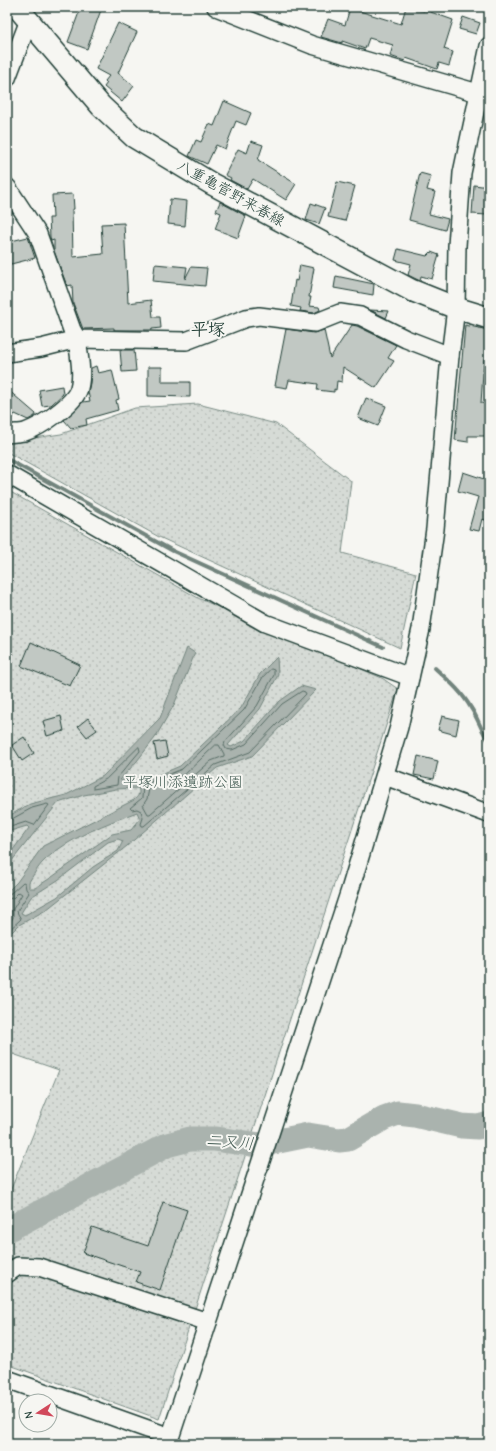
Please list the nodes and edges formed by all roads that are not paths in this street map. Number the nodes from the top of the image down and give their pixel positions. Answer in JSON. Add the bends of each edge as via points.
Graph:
{"nodes":[{"id":1,"x":216,"y":7,"type":"edge"},
{"id":2,"x":23,"y":13,"type":"edge"},
{"id":3,"x":489,"y":46,"type":"edge"},
{"id":4,"x":7,"y":78,"type":"edge"},
{"id":5,"x":478,"y":92,"type":"junction"},
{"id":6,"x":7,"y":187,"type":"edge"},
{"id":7,"x":456,"y":308,"type":"junction"},
{"id":8,"x":489,"y":318,"type":"edge"},
{"id":9,"x":77,"y":339,"type":"junction"},
{"id":10,"x":7,"y":353,"type":"edge"},
{"id":11,"x":450,"y":356,"type":"junction"},
{"id":12,"x":7,"y":434,"type":"edge"},
{"id":13,"x":7,"y":474,"type":"edge"},
{"id":14,"x":410,"y":677,"type":"junction"},
{"id":15,"x":385,"y":776,"type":"junction"},
{"id":16,"x":489,"y":814,"type":"edge"},
{"id":17,"x":7,"y":1274,"type":"edge"},
{"id":18,"x":208,"y":1322,"type":"junction"},
{"id":19,"x":7,"y":1379,"type":"edge"},
{"id":20,"x":169,"y":1440,"type":"edge"}],
"edges":[{"from":1,"to":5,"type":"street","via":[[312,45]]},
{"from":2,"to":4,"type":"street"},
{"from":2,"to":7,"type":"main road","name":"八重亀菅野来春線","via":[[101,106],[134,138],[212,184],[411,290]]},
{"from":3,"to":5,"type":"street"},
{"from":5,"to":7,"type":"street","via":[[462,173]]},
{"from":6,"to":9,"type":"street","via":[[38,234]]},
{"from":7,"to":8,"type":"main road","name":"八重亀菅野来春線"},
{"from":7,"to":11,"type":"street"},
{"from":9,"to":10,"type":"street"},
{"from":9,"to":11,"type":"street","via":[[186,341],[246,318],[258,316],[315,323],[340,313],[360,316],[406,339]]},
{"from":9,"to":12,"type":"street","via":[[81,368],[80,388],[76,396],[46,421],[25,432]]},
{"from":11,"to":14,"type":"street","via":[[435,529],[421,629]]},
{"from":13,"to":14,"type":"street","via":[[265,623]]},
{"from":14,"to":15,"type":"street"},
{"from":15,"to":16,"type":"street"},
{"from":15,"to":18,"type":"street"},
{"from":17,"to":18,"type":"street","via":[[18,1266],[39,1267]]},
{"from":18,"to":20,"type":"street"},
{"from":19,"to":20,"type":"street"}]}
